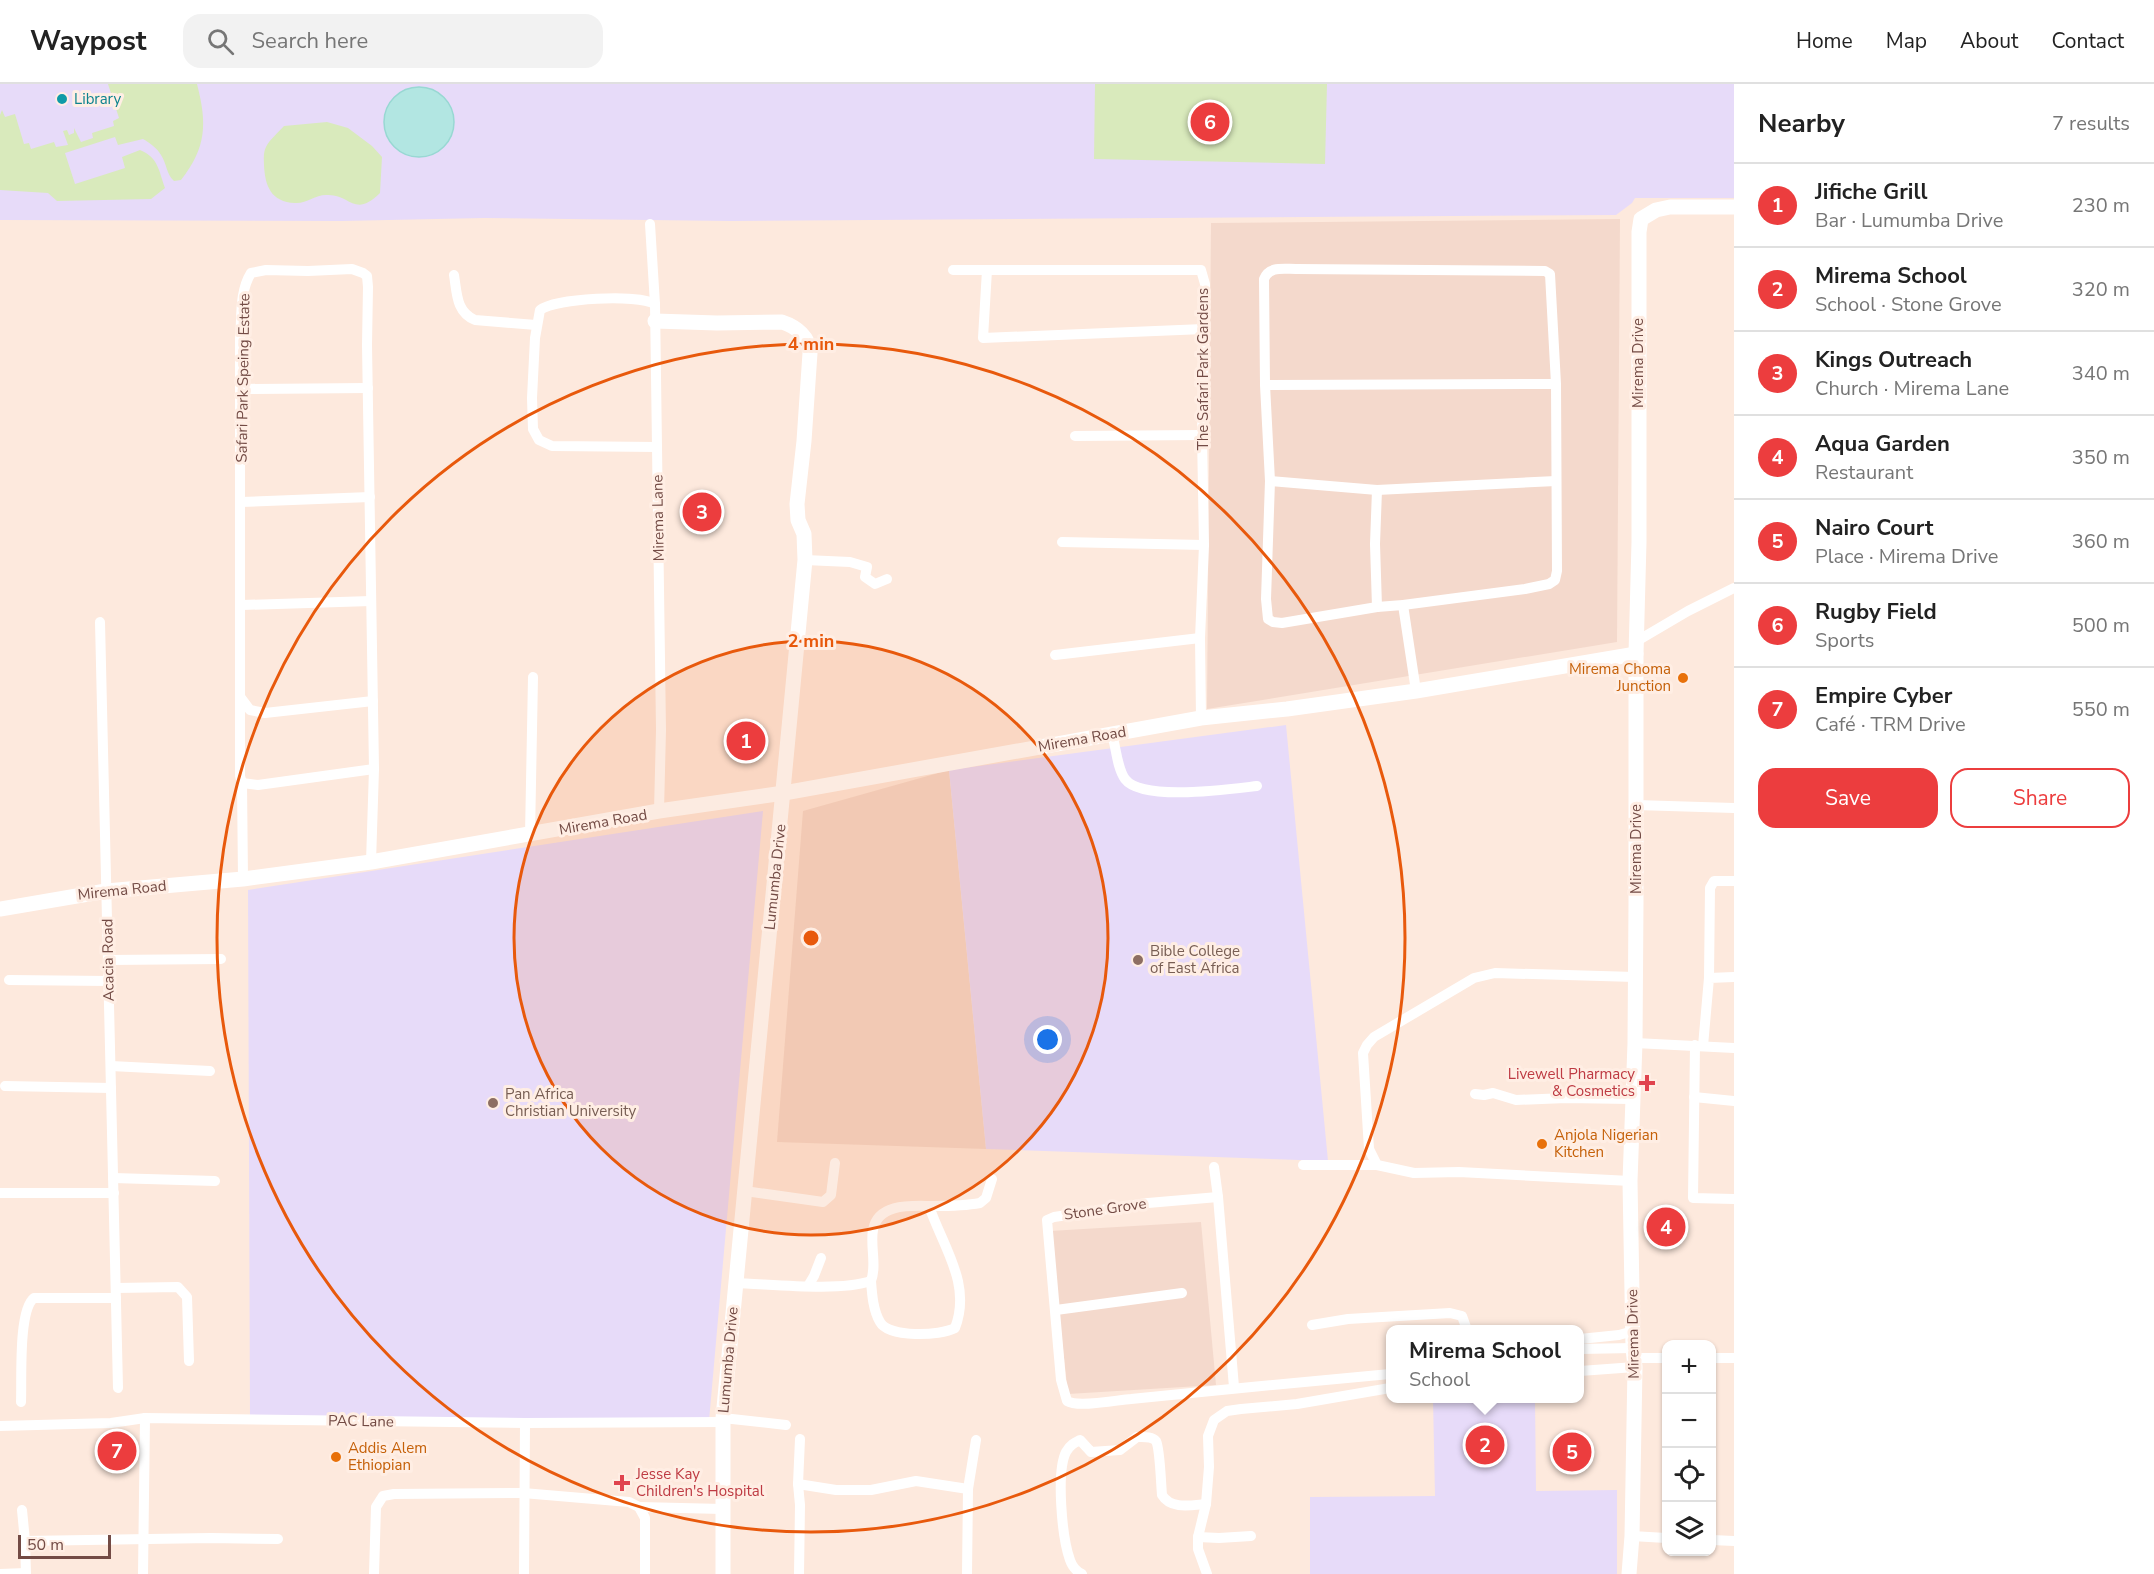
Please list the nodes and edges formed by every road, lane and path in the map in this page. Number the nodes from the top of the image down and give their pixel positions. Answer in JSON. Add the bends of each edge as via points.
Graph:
{"nodes":[{"id":1,"x":1734,"y":207,"type":"edge"},
{"id":2,"x":650,"y":224,"type":"dead end"},
{"id":3,"x":953,"y":270,"type":"dead end"},
{"id":4,"x":987,"y":270,"type":"junction"},
{"id":5,"x":454,"y":275,"type":"dead end"},
{"id":6,"x":655,"y":304,"type":"junction"},
{"id":7,"x":655,"y":321,"type":"junction"},
{"id":8,"x":536,"y":325,"type":"junction"},
{"id":9,"x":1204,"y":329,"type":"junction"},
{"id":10,"x":1556,"y":384,"type":"junction"},
{"id":11,"x":1265,"y":385,"type":"junction"},
{"id":12,"x":368,"y":388,"type":"junction"},
{"id":13,"x":240,"y":389,"type":"junction"},
{"id":14,"x":1202,"y":435,"type":"junction"},
{"id":15,"x":1075,"y":436,"type":"dead end"},
{"id":16,"x":657,"y":447,"type":"junction"},
{"id":17,"x":1270,"y":481,"type":"junction"},
{"id":18,"x":1556,"y":481,"type":"junction"},
{"id":19,"x":1377,"y":490,"type":"junction"},
{"id":20,"x":370,"y":497,"type":"junction"},
{"id":21,"x":241,"y":501,"type":"junction"},
{"id":22,"x":1062,"y":542,"type":"dead end"},
{"id":23,"x":1204,"y":544,"type":"junction"},
{"id":24,"x":806,"y":560,"type":"junction"},
{"id":25,"x":886,"y":579,"type":"dead end"},
{"id":26,"x":1734,"y":588,"type":"edge"},
{"id":27,"x":371,"y":601,"type":"junction"},
{"id":28,"x":242,"y":604,"type":"junction"},
{"id":29,"x":1403,"y":605,"type":"junction"},
{"id":30,"x":1377,"y":607,"type":"junction"},
{"id":31,"x":100,"y":622,"type":"dead end"},
{"id":32,"x":1200,"y":638,"type":"junction"},
{"id":33,"x":1636,"y":647,"type":"junction"},
{"id":34,"x":1056,"y":655,"type":"dead end"},
{"id":35,"x":532,"y":677,"type":"dead end"},
{"id":36,"x":1416,"y":691,"type":"junction"},
{"id":37,"x":240,"y":698,"type":"junction"},
{"id":38,"x":373,"y":701,"type":"junction"},
{"id":39,"x":1201,"y":718,"type":"junction"},
{"id":40,"x":1112,"y":734,"type":"junction"},
{"id":41,"x":374,"y":769,"type":"junction"},
{"id":42,"x":242,"y":783,"type":"junction"},
{"id":43,"x":1257,"y":786,"type":"dead end"},
{"id":44,"x":784,"y":793,"type":"junction"},
{"id":45,"x":1636,"y":805,"type":"junction"},
{"id":46,"x":1734,"y":808,"type":"edge"},
{"id":47,"x":659,"y":811,"type":"junction"},
{"id":48,"x":530,"y":835,"type":"junction"},
{"id":49,"x":371,"y":862,"type":"junction"},
{"id":50,"x":243,"y":879,"type":"junction"},
{"id":51,"x":1734,"y":881,"type":"edge"},
{"id":52,"x":106,"y":891,"type":"junction"},
{"id":53,"x":0,"y":909,"type":"edge"},
{"id":54,"x":221,"y":959,"type":"dead end"},
{"id":55,"x":108,"y":960,"type":"junction"},
{"id":56,"x":1635,"y":977,"type":"junction"},
{"id":57,"x":1734,"y":977,"type":"edge"},
{"id":58,"x":1709,"y":978,"type":"junction"},
{"id":59,"x":9,"y":980,"type":"dead end"},
{"id":60,"x":109,"y":981,"type":"junction"},
{"id":61,"x":1635,"y":1043,"type":"junction"},
{"id":62,"x":1699,"y":1045,"type":"junction"},
{"id":63,"x":1734,"y":1047,"type":"edge"},
{"id":64,"x":111,"y":1066,"type":"junction"},
{"id":65,"x":210,"y":1071,"type":"dead end"},
{"id":66,"x":5,"y":1086,"type":"dead end"},
{"id":67,"x":111,"y":1088,"type":"junction"},
{"id":68,"x":1475,"y":1094,"type":"dead end"},
{"id":69,"x":1694,"y":1097,"type":"junction"},
{"id":70,"x":1631,"y":1099,"type":"junction"},
{"id":71,"x":1734,"y":1101,"type":"edge"},
{"id":72,"x":836,"y":1163,"type":"dead end"},
{"id":73,"x":1303,"y":1165,"type":"dead end"},
{"id":74,"x":1377,"y":1165,"type":"junction"},
{"id":75,"x":1214,"y":1167,"type":"dead end"},
{"id":76,"x":113,"y":1178,"type":"junction"},
{"id":77,"x":992,"y":1179,"type":"dead end"},
{"id":78,"x":215,"y":1181,"type":"dead end"},
{"id":79,"x":1630,"y":1181,"type":"junction"},
{"id":80,"x":745,"y":1191,"type":"junction"},
{"id":81,"x":0,"y":1193,"type":"edge"},
{"id":82,"x":114,"y":1193,"type":"junction"},
{"id":83,"x":1218,"y":1197,"type":"junction"},
{"id":84,"x":1734,"y":1198,"type":"edge"},
{"id":85,"x":929,"y":1206,"type":"junction"},
{"id":86,"x":821,"y":1258,"type":"dead end"},
{"id":87,"x":871,"y":1281,"type":"junction"},
{"id":88,"x":734,"y":1283,"type":"junction"},
{"id":89,"x":808,"y":1286,"type":"junction"},
{"id":90,"x":116,"y":1293,"type":"junction"},
{"id":91,"x":1182,"y":1293,"type":"dead end"},
{"id":92,"x":1056,"y":1310,"type":"junction"},
{"id":93,"x":1312,"y":1325,"type":"dead end"},
{"id":94,"x":1465,"y":1325,"type":"edge"},
{"id":95,"x":1633,"y":1330,"type":"junction"},
{"id":96,"x":1584,"y":1339,"type":"edge"},
{"id":97,"x":1584,"y":1350,"type":"edge"},
{"id":98,"x":1634,"y":1358,"type":"junction"},
{"id":99,"x":1662,"y":1358,"type":"edge"},
{"id":100,"x":1716,"y":1358,"type":"edge"},
{"id":101,"x":1734,"y":1358,"type":"edge"},
{"id":102,"x":189,"y":1361,"type":"dead end"},
{"id":103,"x":1584,"y":1370,"type":"edge"},
{"id":104,"x":1386,"y":1374,"type":"edge"},
{"id":105,"x":1234,"y":1387,"type":"junction"},
{"id":106,"x":118,"y":1388,"type":"dead end"},
{"id":107,"x":1386,"y":1389,"type":"edge"},
{"id":108,"x":21,"y":1402,"type":"dead end"},
{"id":109,"x":145,"y":1418,"type":"junction"},
{"id":110,"x":723,"y":1420,"type":"junction"},
{"id":111,"x":525,"y":1423,"type":"junction"},
{"id":112,"x":786,"y":1425,"type":"dead end"},
{"id":113,"x":0,"y":1426,"type":"edge"},
{"id":114,"x":800,"y":1439,"type":"dead end"},
{"id":115,"x":976,"y":1440,"type":"dead end"},
{"id":116,"x":798,"y":1484,"type":"junction"},
{"id":117,"x":968,"y":1490,"type":"junction"},
{"id":118,"x":523,"y":1493,"type":"junction"},
{"id":119,"x":1206,"y":1504,"type":"junction"},
{"id":120,"x":639,"y":1507,"type":"junction"},
{"id":121,"x":723,"y":1509,"type":"junction"},
{"id":122,"x":22,"y":1510,"type":"dead end"},
{"id":123,"x":1251,"y":1536,"type":"dead end"},
{"id":124,"x":1632,"y":1536,"type":"junction"},
{"id":125,"x":1198,"y":1537,"type":"junction"},
{"id":126,"x":1662,"y":1538,"type":"edge"},
{"id":127,"x":143,"y":1539,"type":"junction"},
{"id":128,"x":278,"y":1539,"type":"dead end"},
{"id":129,"x":1716,"y":1539,"type":"edge"},
{"id":130,"x":1734,"y":1540,"type":"edge"},
{"id":131,"x":25,"y":1541,"type":"junction"},
{"id":132,"x":0,"y":1574,"type":"edge"},
{"id":133,"x":26,"y":1574,"type":"edge"},
{"id":134,"x":143,"y":1574,"type":"edge"},
{"id":135,"x":374,"y":1574,"type":"edge"},
{"id":136,"x":524,"y":1574,"type":"edge"},
{"id":137,"x":645,"y":1574,"type":"edge"},
{"id":138,"x":723,"y":1574,"type":"edge"},
{"id":139,"x":800,"y":1574,"type":"edge"},
{"id":140,"x":967,"y":1574,"type":"edge"},
{"id":141,"x":1082,"y":1574,"type":"edge"},
{"id":142,"x":1207,"y":1574,"type":"edge"},
{"id":143,"x":1629,"y":1574,"type":"edge"}],
"edges":[{"from":1,"to":33,"type":"street","name":"Mirema Drive","via":[[1670,207],[1641,219]]},
{"from":2,"to":6,"type":"street","name":"Mirema Lane"},
{"from":3,"to":4,"type":"street","name":"The Safari Park Gardens"},
{"from":4,"to":9,"type":"street","name":"The Safari Park Gardens","via":[[1201,270],[1205,284]]},
{"from":4,"to":9,"type":"street","via":[[983,338]]},
{"from":5,"to":8,"type":"street","via":[[458,302],[466,316]]},
{"from":6,"to":7,"type":"street","name":"Mirema Lane"},
{"from":6,"to":8,"type":"street","via":[[624,298],[550,304],[540,310]]},
{"from":7,"to":16,"type":"street","name":"Mirema Lane"},
{"from":7,"to":24,"type":"street","name":"Lumumba Drive","via":[[782,322],[792,325],[809,344],[809,384],[796,504]]},
{"from":8,"to":16,"type":"street","via":[[532,398],[533,429],[538,440],[552,446]]},
{"from":9,"to":14,"type":"street","name":"The Safari Park Gardens"},
{"from":10,"to":11,"type":"street"},
{"from":10,"to":11,"type":"street","via":[[1548,272],[1285,269],[1269,271],[1264,279]]},
{"from":10,"to":18,"type":"street"},
{"from":11,"to":17,"type":"street"},
{"from":12,"to":13,"type":"street"},
{"from":12,"to":13,"type":"street","name":"Safari Park Speing Estate","via":[[367,276],[352,269],[251,273],[243,289]]},
{"from":12,"to":20,"type":"street","name":"Safari Park Speing Estate"},
{"from":13,"to":21,"type":"street","name":"Safari Park Speing Estate"},
{"from":14,"to":15,"type":"street"},
{"from":14,"to":23,"type":"street","name":"The Safari Park Gardens"},
{"from":16,"to":47,"type":"street","name":"Mirema Lane"},
{"from":17,"to":19,"type":"street"},
{"from":17,"to":30,"type":"street","via":[[1268,619],[1282,623]]},
{"from":18,"to":19,"type":"street"},
{"from":18,"to":29,"type":"street","via":[[1555,580],[1525,589]]},
{"from":19,"to":30,"type":"street"},
{"from":20,"to":21,"type":"street"},
{"from":20,"to":27,"type":"street","name":"Safari Park Speing Estate"},
{"from":21,"to":28,"type":"street","name":"Safari Park Speing Estate"},
{"from":22,"to":23,"type":"street"},
{"from":23,"to":32,"type":"street","name":"The Safari Park Gardens"},
{"from":24,"to":25,"type":"street","via":[[850,562],[867,567],[865,577],[876,584]]},
{"from":24,"to":44,"type":"street","name":"Lumumba Drive"},
{"from":26,"to":33,"type":"street","name":"Mirema Road","via":[[1688,611]]},
{"from":27,"to":28,"type":"street"},
{"from":27,"to":38,"type":"street","name":"Safari Park Speing Estate"},
{"from":28,"to":37,"type":"street","name":"Safari Park Speing Estate"},
{"from":29,"to":30,"type":"street"},
{"from":29,"to":36,"type":"street"},
{"from":31,"to":52,"type":"street","name":"Acacia Road"},
{"from":32,"to":34,"type":"street"},
{"from":32,"to":39,"type":"street","name":"The Safari Park Gardens"},
{"from":33,"to":36,"type":"street","name":"Mirema Road"},
{"from":33,"to":45,"type":"street","name":"Mirema Drive"},
{"from":35,"to":48,"type":"street"},
{"from":36,"to":39,"type":"street","name":"Mirema Road"},
{"from":37,"to":38,"type":"street","via":[[250,710],[265,713]]},
{"from":37,"to":42,"type":"street","name":"Safari Park Speing Estate"},
{"from":38,"to":41,"type":"street","name":"Safari Park Speing Estate"},
{"from":39,"to":40,"type":"street","name":"Mirema Road"},
{"from":40,"to":43,"type":"street","via":[[1125,778],[1144,789],[1187,793]]},
{"from":40,"to":44,"type":"street","name":"Mirema Road"},
{"from":41,"to":42,"type":"street","via":[[258,785]]},
{"from":41,"to":49,"type":"street","name":"Safari Park Speing Estate"},
{"from":42,"to":50,"type":"street","name":"Safari Park Speing Estate"},
{"from":44,"to":47,"type":"street","name":"Mirema Road"},
{"from":44,"to":80,"type":"street","name":"Lumumba Drive"},
{"from":45,"to":46,"type":"street"},
{"from":45,"to":56,"type":"street","name":"Mirema Drive"},
{"from":47,"to":48,"type":"street","name":"Mirema Road"},
{"from":48,"to":49,"type":"street","name":"Mirema Road"},
{"from":49,"to":50,"type":"street","name":"Mirema Road"},
{"from":50,"to":52,"type":"street","name":"Mirema Road"},
{"from":51,"to":58,"type":"street","via":[[1714,881],[1710,888]]},
{"from":52,"to":53,"type":"street","name":"Mirema Road"},
{"from":52,"to":55,"type":"street","name":"Acacia Road"},
{"from":54,"to":55,"type":"street"},
{"from":55,"to":60,"type":"street","name":"Acacia Road"},
{"from":56,"to":61,"type":"street","name":"Mirema Drive"},
{"from":56,"to":74,"type":"street","via":[[1485,974],[1374,1037],[1363,1053],[1363,1069],[1369,1149]]},
{"from":57,"to":58,"type":"street"},
{"from":58,"to":62,"type":"street"},
{"from":59,"to":60,"type":"street"},
{"from":60,"to":64,"type":"street","name":"Acacia Road"},
{"from":61,"to":62,"type":"street"},
{"from":61,"to":70,"type":"street","name":"Mirema Drive"},
{"from":62,"to":63,"type":"street"},
{"from":62,"to":69,"type":"street"},
{"from":64,"to":65,"type":"street"},
{"from":64,"to":67,"type":"street","name":"Acacia Road"},
{"from":66,"to":67,"type":"street"},
{"from":67,"to":76,"type":"street","name":"Acacia Road"},
{"from":68,"to":70,"type":"street","via":[[1493,1093],[1516,1100]]},
{"from":69,"to":71,"type":"street"},
{"from":69,"to":84,"type":"street","via":[[1693,1198]]},
{"from":70,"to":79,"type":"street","name":"Mirema Drive"},
{"from":72,"to":80,"type":"street","via":[[831,1195],[823,1202]]},
{"from":73,"to":74,"type":"street"},
{"from":74,"to":79,"type":"street","via":[[1414,1173]]},
{"from":75,"to":83,"type":"street"},
{"from":76,"to":78,"type":"street"},
{"from":76,"to":82,"type":"street","name":"Acacia Road"},
{"from":77,"to":85,"type":"street","via":[[986,1198],[980,1203]]},
{"from":79,"to":95,"type":"street","name":"Mirema Drive"},
{"from":80,"to":88,"type":"street","name":"Lumumba Drive"},
{"from":81,"to":82,"type":"street"},
{"from":82,"to":90,"type":"street","name":"Acacia Road"},
{"from":83,"to":92,"type":"street","name":"Stone Grove","via":[[1148,1203],[1048,1219]]},
{"from":83,"to":105,"type":"street"},
{"from":85,"to":87,"type":"street","via":[[899,1206],[878,1219],[873,1232]]},
{"from":85,"to":87,"type":"street","via":[[960,1283],[961,1305],[955,1328],[946,1333],[914,1335],[887,1329],[880,1324]]},
{"from":86,"to":89,"type":"street"},
{"from":87,"to":89,"type":"street"},
{"from":88,"to":89,"type":"street"},
{"from":88,"to":110,"type":"street","name":"Lumumba Drive"},
{"from":90,"to":102,"type":"street","via":[[178,1287],[187,1297]]},
{"from":90,"to":106,"type":"street","name":"Acacia Road"},
{"from":90,"to":108,"type":"street","via":[[33,1298],[28,1302]]},
{"from":91,"to":92,"type":"street"},
{"from":92,"to":105,"type":"street","name":"Stone Grove","via":[[1061,1380],[1071,1404]]},
{"from":93,"to":94,"type":"street","via":[[1450,1313],[1462,1316]]},
{"from":95,"to":96,"type":"street"},
{"from":95,"to":98,"type":"street","name":"Mirema Drive"},
{"from":97,"to":98,"type":"street"},
{"from":98,"to":99,"type":"street"},
{"from":98,"to":103,"type":"street"},
{"from":98,"to":124,"type":"street","name":"Mirema Drive"},
{"from":100,"to":101,"type":"street"},
{"from":104,"to":105,"type":"street","name":"Stone Grove"},
{"from":107,"to":119,"type":"street","via":[[1220,1415],[1208,1436]]},
{"from":109,"to":111,"type":"street","name":"PAC Lane"},
{"from":109,"to":113,"type":"street","name":"PAC Lane","via":[[111,1423]]},
{"from":109,"to":127,"type":"street"},
{"from":110,"to":111,"type":"street","name":"PAC Lane"},
{"from":110,"to":112,"type":"street","name":"PAC Lane"},
{"from":110,"to":121,"type":"street","name":"Lumumba Drive"},
{"from":111,"to":118,"type":"street"},
{"from":114,"to":116,"type":"street"},
{"from":115,"to":117,"type":"street"},
{"from":116,"to":117,"type":"street","via":[[871,1490],[916,1481]]},
{"from":116,"to":139,"type":"street"},
{"from":117,"to":140,"type":"street"},
{"from":118,"to":120,"type":"street","via":[[629,1502]]},
{"from":118,"to":135,"type":"street","via":[[382,1496],[376,1507]]},
{"from":118,"to":136,"type":"street"},
{"from":119,"to":125,"type":"street"},
{"from":119,"to":141,"type":"street","via":[[1178,1505],[1165,1500],[1159,1452],[1150,1438],[1137,1437],[1120,1450],[1107,1452],[1091,1452],[1080,1440],[1071,1445],[1062,1469],[1061,1513],[1069,1558]]},
{"from":120,"to":121,"type":"street"},
{"from":120,"to":137,"type":"street","via":[[645,1518]]},
{"from":121,"to":138,"type":"street","name":"Lumumba Drive"},
{"from":122,"to":131,"type":"street"},
{"from":123,"to":125,"type":"street"},
{"from":124,"to":126,"type":"street"},
{"from":124,"to":143,"type":"street","name":"Mirema Drive"},
{"from":125,"to":142,"type":"street"},
{"from":127,"to":128,"type":"street"},
{"from":127,"to":131,"type":"street"},
{"from":127,"to":134,"type":"street"},
{"from":129,"to":130,"type":"street"},
{"from":131,"to":133,"type":"street"},
{"from":132,"to":133,"type":"street"}]}
